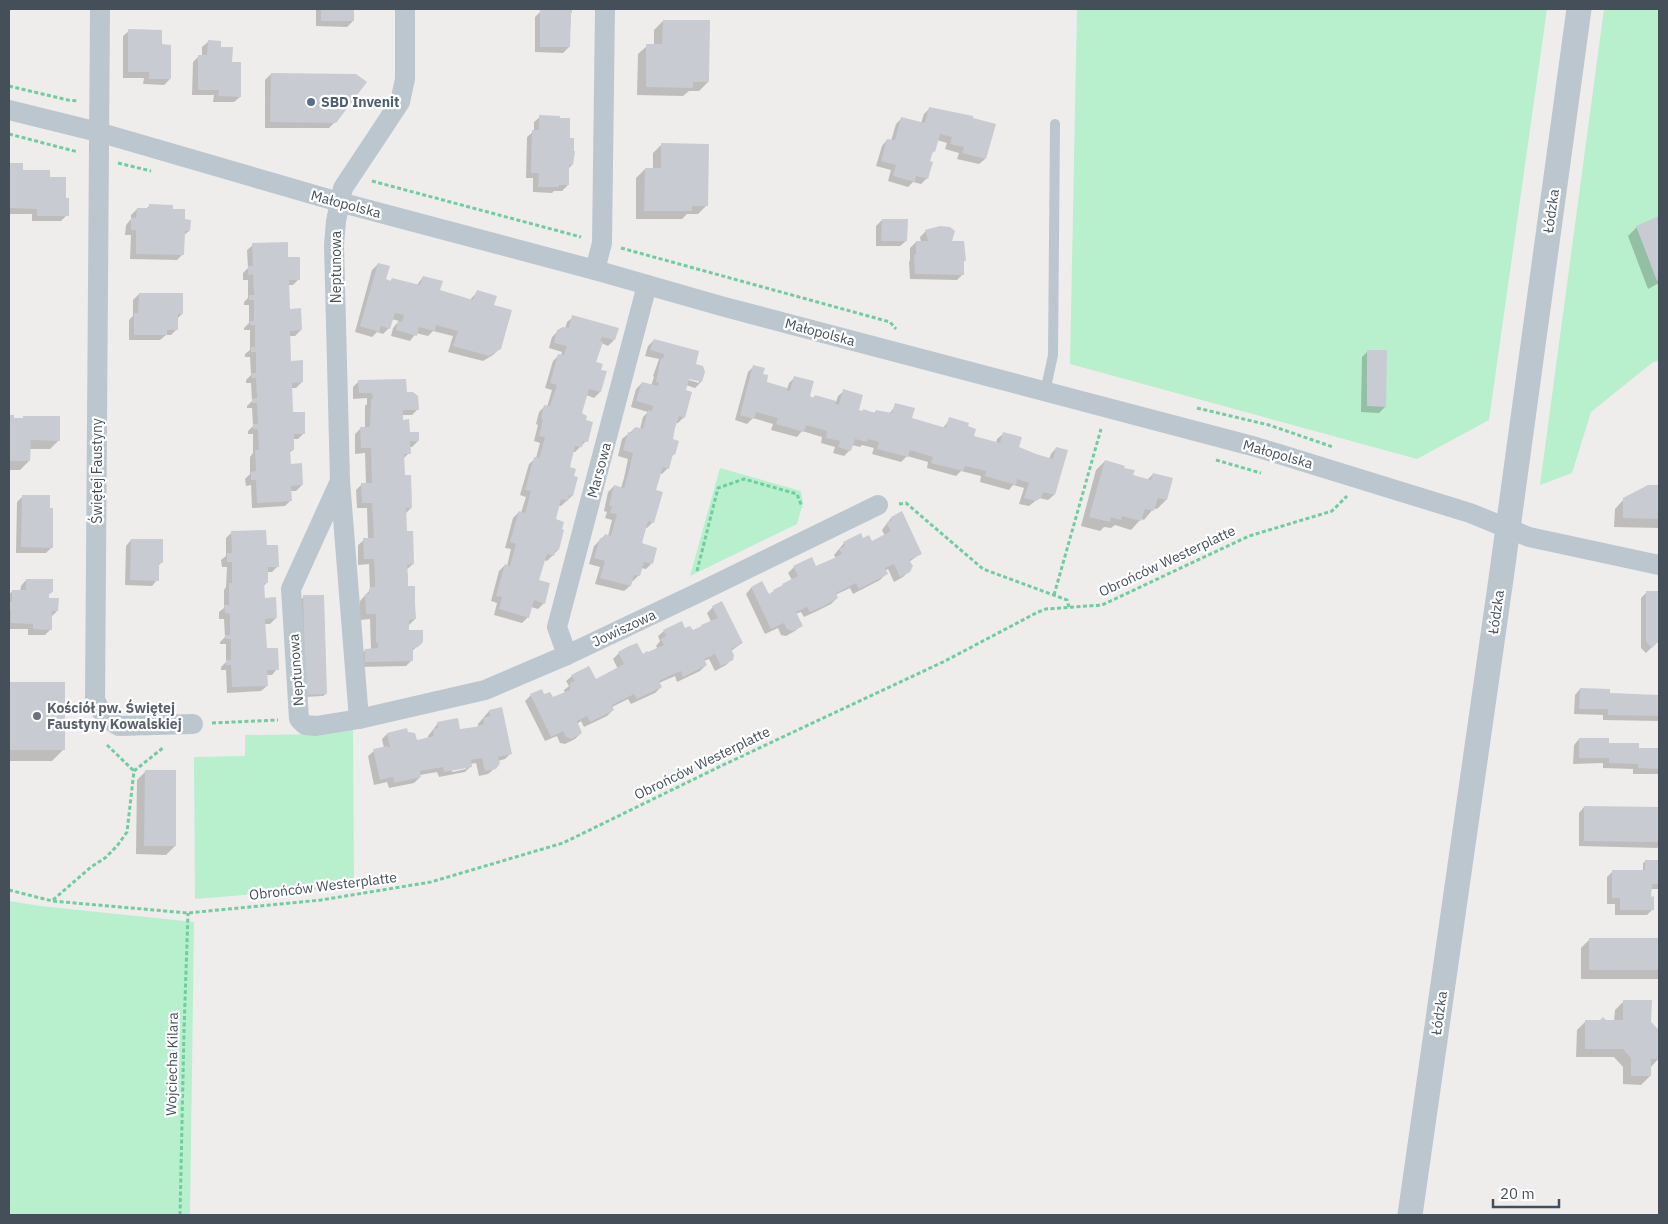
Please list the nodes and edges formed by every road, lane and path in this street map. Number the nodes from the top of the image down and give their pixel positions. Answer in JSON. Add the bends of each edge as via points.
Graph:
{"nodes":[{"id":1,"x":100,"y":9,"type":"edge"},
{"id":2,"x":405,"y":9,"type":"edge"},
{"id":3,"x":605,"y":9,"type":"edge"},
{"id":4,"x":1579,"y":9,"type":"edge"},
{"id":5,"x":9,"y":86,"type":"edge"},
{"id":6,"x":99,"y":104,"type":"junction"},
{"id":7,"x":9,"y":110,"type":"edge"},
{"id":8,"x":1055,"y":124,"type":"dead end"},
{"id":9,"x":98,"y":132,"type":"junction"},
{"id":10,"x":350,"y":175,"type":"junction"},
{"id":11,"x":339,"y":202,"type":"junction"},
{"id":12,"x":602,"y":243,"type":"junction"},
{"id":13,"x":595,"y":270,"type":"junction"},
{"id":14,"x":648,"y":285,"type":"junction"},
{"id":15,"x":898,"y":331,"type":"dead end"},
{"id":16,"x":1045,"y":392,"type":"junction"},
{"id":17,"x":1195,"y":407,"type":"dead end"},
{"id":18,"x":1101,"y":429,"type":"dead end"},
{"id":19,"x":1342,"y":450,"type":"dead end"},
{"id":20,"x":1355,"y":477,"type":"junction"},
{"id":21,"x":340,"y":481,"type":"junction"},
{"id":22,"x":878,"y":505,"type":"joint"},
{"id":23,"x":802,"y":507,"type":"dead end"},
{"id":24,"x":1508,"y":529,"type":"junction"},
{"id":25,"x":1659,"y":565,"type":"edge"},
{"id":26,"x":704,"y":590,"type":"junction"},
{"id":27,"x":1054,"y":595,"type":"junction"},
{"id":28,"x":1069,"y":608,"type":"junction"},
{"id":29,"x":566,"y":655,"type":"junction"},
{"id":30,"x":299,"y":719,"type":"junction"},
{"id":31,"x":359,"y":719,"type":"junction"},
{"id":32,"x":193,"y":724,"type":"junction"},
{"id":33,"x":9,"y":890,"type":"edge"},
{"id":34,"x":52,"y":901,"type":"junction"},
{"id":35,"x":188,"y":913,"type":"junction"},
{"id":36,"x":180,"y":1215,"type":"edge"},
{"id":37,"x":1410,"y":1215,"type":"edge"}],
"edges":[{"from":1,"to":6,"type":"street"},
{"from":2,"to":10,"type":"street","name":"Neptunowa","via":[[405,79],[400,102]]},
{"from":3,"to":12,"type":"street"},
{"from":4,"to":24,"type":"street","name":"Łódzka"},
{"from":5,"to":6,"type":"path"},
{"from":6,"to":9,"type":"street"},
{"from":7,"to":9,"type":"street","name":"Małopolska"},
{"from":8,"to":16,"type":"lane","via":[[1052,355]]},
{"from":9,"to":11,"type":"street","name":"Małopolska"},
{"from":9,"to":32,"type":"street","name":"Świętej Faustyny","via":[[95,700],[101,712],[118,726]]},
{"from":10,"to":11,"type":"street","name":"Neptunowa"},
{"from":10,"to":12,"type":"path"},
{"from":11,"to":13,"type":"street","name":"Małopolska"},
{"from":11,"to":21,"type":"street","name":"Neptunowa","via":[[334,245]]},
{"from":12,"to":13,"type":"street"},
{"from":12,"to":15,"type":"path","via":[[890,322]]},
{"from":13,"to":14,"type":"street","name":"Małopolska"},
{"from":14,"to":16,"type":"street","name":"Małopolska"},
{"from":14,"to":29,"type":"street","name":"Marsowa","via":[[557,627]]},
{"from":16,"to":20,"type":"street","name":"Małopolska","via":[[1256,447]]},
{"from":17,"to":19,"type":"path","via":[[1269,425]]},
{"from":18,"to":27,"type":"path"},
{"from":20,"to":24,"type":"street","name":"Małopolska","via":[[1470,513]]},
{"from":20,"to":28,"type":"path","name":"Obrońców Westerplatte","via":[[1347,496],[1332,511],[1249,536],[1102,605]]},
{"from":21,"to":30,"type":"street","name":"Neptunowa","via":[[291,589]]},
{"from":21,"to":31,"type":"street","name":"Neptunowa"},
{"from":22,"to":26,"type":"street","name":"Jowiszowa"},
{"from":22,"to":27,"type":"path","via":[[906,503],[983,569]]},
{"from":23,"to":26,"type":"path","via":[[797,494],[744,479],[718,488],[697,572]]},
{"from":24,"to":25,"type":"street","name":"Małopolska","via":[[1529,537]]},
{"from":24,"to":37,"type":"street","name":"Łódzka"},
{"from":26,"to":29,"type":"street","name":"Jowiszowa"},
{"from":27,"to":28,"type":"path","via":[[1067,600]]},
{"from":28,"to":35,"type":"path","name":"Obrońców Westerplatte","via":[[1038,612],[563,843],[431,882],[320,900]]},
{"from":29,"to":31,"type":"street","name":"Jowiszowa","via":[[485,690]]},
{"from":30,"to":31,"type":"street","name":"Neptunowa","via":[[305,725],[316,726]]},
{"from":30,"to":32,"type":"path"},
{"from":32,"to":34,"type":"path","via":[[134,771],[127,832],[105,858]]},
{"from":33,"to":34,"type":"path","name":"Obrońców Westerplatte"},
{"from":34,"to":35,"type":"path","name":"Obrońców Westerplatte"},
{"from":35,"to":36,"type":"path","name":"Wojciecha Kilara"}]}
